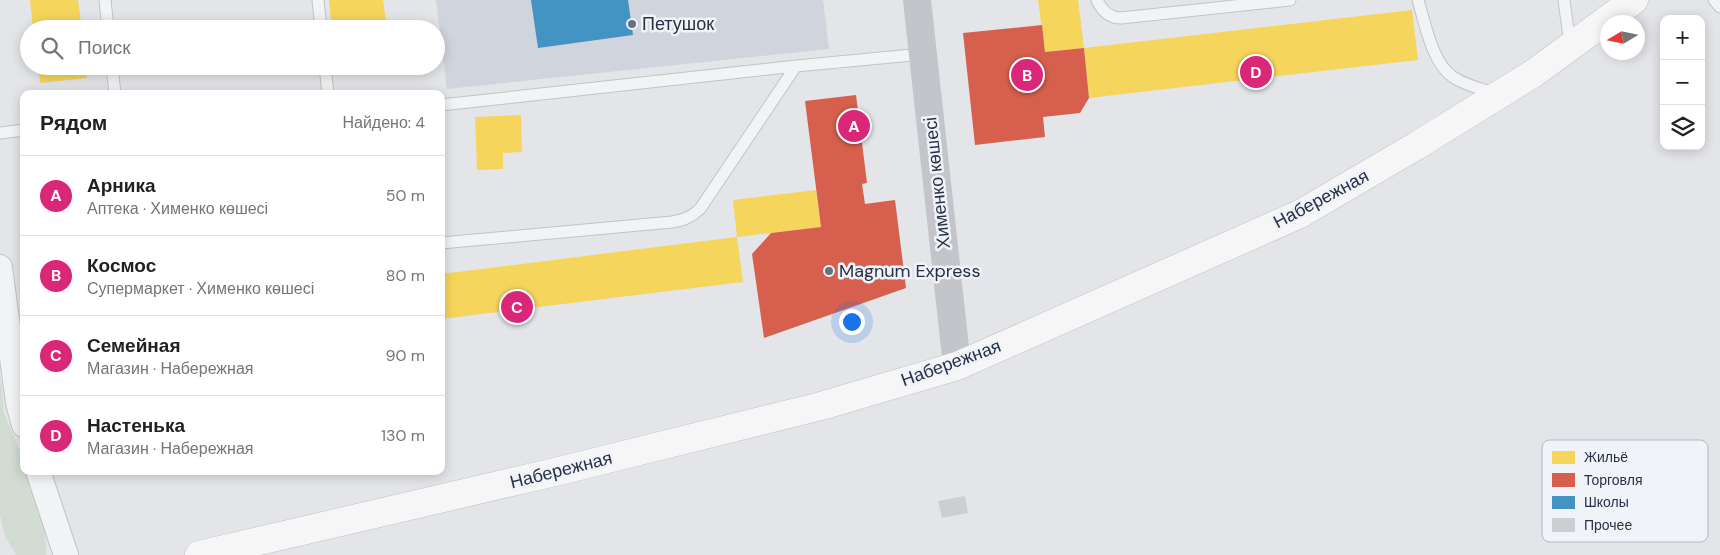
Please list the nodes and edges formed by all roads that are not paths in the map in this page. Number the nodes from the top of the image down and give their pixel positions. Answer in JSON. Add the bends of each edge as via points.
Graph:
{"nodes":[{"id":1,"x":105,"y":0,"type":"edge"},
{"id":2,"x":318,"y":0,"type":"edge"},
{"id":3,"x":917,"y":0,"type":"edge"},
{"id":4,"x":1097,"y":0,"type":"edge"},
{"id":5,"x":1290,"y":0,"type":"edge"},
{"id":6,"x":1418,"y":0,"type":"edge"},
{"id":7,"x":1564,"y":0,"type":"edge"},
{"id":8,"x":1634,"y":0,"type":"edge"},
{"id":9,"x":1714,"y":0,"type":"edge"},
{"id":10,"x":1720,"y":7,"type":"edge"},
{"id":11,"x":107,"y":20,"type":"edge"},
{"id":12,"x":320,"y":20,"type":"edge"},
{"id":13,"x":1570,"y":46,"type":"junction"},
{"id":14,"x":922,"y":54,"type":"junction"},
{"id":15,"x":796,"y":66,"type":"junction"},
{"id":16,"x":113,"y":75,"type":"edge"},
{"id":17,"x":326,"y":75,"type":"edge"},
{"id":18,"x":115,"y":90,"type":"edge"},
{"id":19,"x":328,"y":90,"type":"edge"},
{"id":20,"x":1500,"y":94,"type":"junction"},
{"id":21,"x":445,"y":104,"type":"edge"},
{"id":22,"x":20,"y":130,"type":"edge"},
{"id":23,"x":0,"y":133,"type":"edge"},
{"id":24,"x":445,"y":243,"type":"edge"},
{"id":25,"x":0,"y":267,"type":"edge"},
{"id":26,"x":957,"y":366,"type":"junction"},
{"id":27,"x":20,"y":411,"type":"edge"},
{"id":28,"x":39,"y":475,"type":"edge"},
{"id":29,"x":66,"y":555,"type":"edge"},
{"id":30,"x":199,"y":555,"type":"edge"}],
"edges":[{"from":1,"to":11,"type":"lane"},
{"from":2,"to":12,"type":"lane"},
{"from":3,"to":14,"type":"main road","name":"Хименко көшесі"},
{"from":4,"to":5,"type":"lane","via":[[1107,15],[1114,18]]},
{"from":6,"to":20,"type":"lane","via":[[1431,45],[1452,77]]},
{"from":7,"to":13,"type":"lane"},
{"from":8,"to":13,"type":"main road","name":"Набережная"},
{"from":9,"to":10,"type":"lane"},
{"from":13,"to":20,"type":"main road","name":"Набережная"},
{"from":14,"to":15,"type":"lane"},
{"from":14,"to":26,"type":"main road","name":"Хименко көшесі"},
{"from":15,"to":21,"type":"lane"},
{"from":15,"to":24,"type":"lane","via":[[693,216],[672,222]]},
{"from":16,"to":18,"type":"lane"},
{"from":17,"to":19,"type":"lane"},
{"from":20,"to":26,"type":"main road","name":"Набережная","via":[[1300,214]]},
{"from":22,"to":23,"type":"lane"},
{"from":25,"to":27,"type":"street"},
{"from":26,"to":30,"type":"main road","name":"Набережная","via":[[821,406]]},
{"from":28,"to":29,"type":"street"}]}
